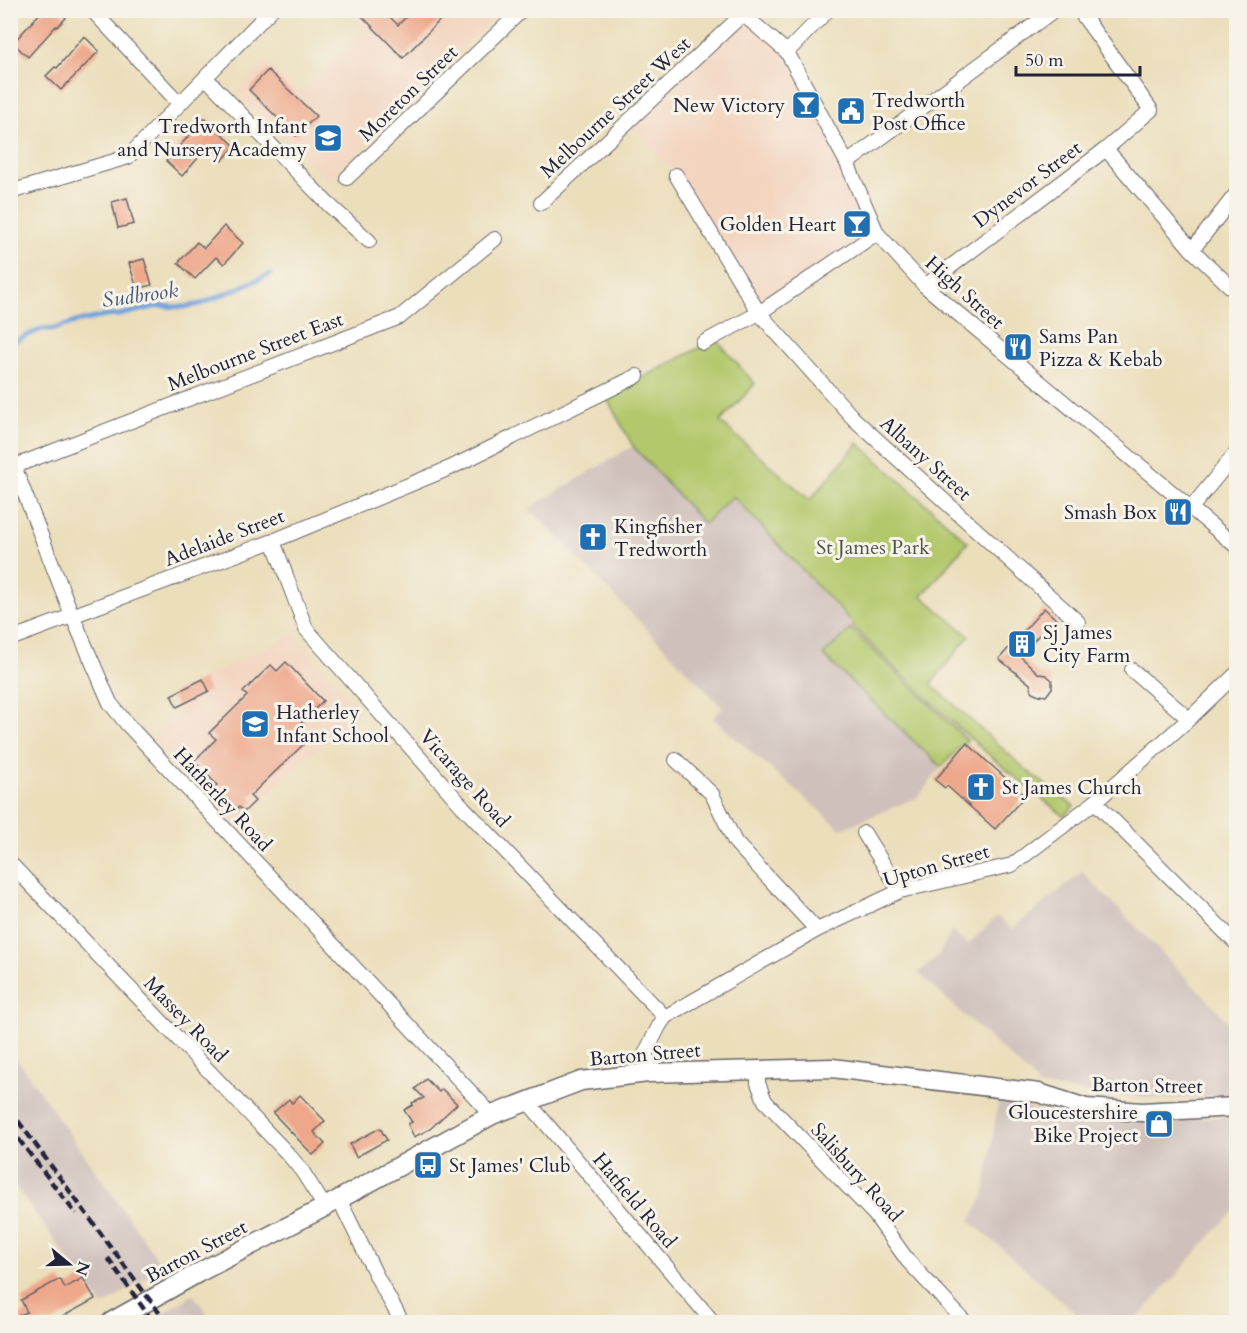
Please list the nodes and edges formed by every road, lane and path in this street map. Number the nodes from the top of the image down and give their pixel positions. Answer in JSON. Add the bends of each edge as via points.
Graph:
{"nodes":[{"id":1,"x":92,"y":10,"type":"edge"},
{"id":2,"x":271,"y":10,"type":"edge"},
{"id":3,"x":522,"y":10,"type":"edge"},
{"id":4,"x":828,"y":10,"type":"edge"},
{"id":5,"x":1054,"y":10,"type":"edge"},
{"id":6,"x":1079,"y":10,"type":"edge"},
{"id":7,"x":740,"y":12,"type":"edge"},
{"id":8,"x":787,"y":52,"type":"junction"},
{"id":9,"x":206,"y":78,"type":"junction"},
{"id":10,"x":180,"y":104,"type":"junction"},
{"id":11,"x":1106,"y":149,"type":"junction"},
{"id":12,"x":847,"y":163,"type":"junction"},
{"id":13,"x":676,"y":175,"type":"dead end"},
{"id":14,"x":347,"y":178,"type":"dead end"},
{"id":15,"x":10,"y":192,"type":"edge"},
{"id":16,"x":1236,"y":194,"type":"edge"},
{"id":17,"x":540,"y":203,"type":"dead end"},
{"id":18,"x":877,"y":233,"type":"junction"},
{"id":19,"x":495,"y":239,"type":"dead end"},
{"id":20,"x":369,"y":241,"type":"dead end"},
{"id":21,"x":1192,"y":250,"type":"junction"},
{"id":22,"x":925,"y":286,"type":"junction"},
{"id":23,"x":1236,"y":292,"type":"edge"},
{"id":24,"x":759,"y":313,"type":"junction"},
{"id":25,"x":703,"y":343,"type":"dead end"},
{"id":26,"x":637,"y":376,"type":"dead end"},
{"id":27,"x":1236,"y":453,"type":"edge"},
{"id":28,"x":12,"y":463,"type":"edge"},
{"id":29,"x":1191,"y":508,"type":"junction"},
{"id":30,"x":273,"y":541,"type":"junction"},
{"id":31,"x":1236,"y":546,"type":"edge"},
{"id":32,"x":72,"y":615,"type":"junction"},
{"id":33,"x":1078,"y":622,"type":"dead end"},
{"id":34,"x":10,"y":639,"type":"edge"},
{"id":35,"x":1132,"y":670,"type":"dead end"},
{"id":36,"x":1236,"y":674,"type":"edge"},
{"id":37,"x":1189,"y":719,"type":"junction"},
{"id":38,"x":676,"y":760,"type":"dead end"},
{"id":39,"x":1095,"y":802,"type":"junction"},
{"id":40,"x":864,"y":833,"type":"dead end"},
{"id":41,"x":10,"y":863,"type":"edge"},
{"id":42,"x":900,"y":891,"type":"junction"},
{"id":43,"x":817,"y":930,"type":"junction"},
{"id":44,"x":1236,"y":943,"type":"edge"},
{"id":45,"x":665,"y":1017,"type":"junction"},
{"id":46,"x":758,"y":1070,"type":"junction"},
{"id":47,"x":648,"y":1073,"type":"junction"},
{"id":48,"x":528,"y":1102,"type":"junction"},
{"id":49,"x":1236,"y":1107,"type":"edge"},
{"id":50,"x":492,"y":1115,"type":"junction"},
{"id":51,"x":332,"y":1203,"type":"junction"},
{"id":52,"x":111,"y":1323,"type":"edge"},
{"id":53,"x":402,"y":1323,"type":"edge"},
{"id":54,"x":712,"y":1323,"type":"edge"},
{"id":55,"x":965,"y":1323,"type":"edge"}],
"edges":[{"from":1,"to":10,"type":"street"},
{"from":2,"to":9,"type":"street"},
{"from":3,"to":14,"type":"street","name":"Moreton Street"},
{"from":4,"to":8,"type":"street"},
{"from":5,"to":12,"type":"street"},
{"from":6,"to":11,"type":"street","name":"Dynevor Street","via":[[1151,110]]},
{"from":7,"to":8,"type":"street","name":"High Street"},
{"from":7,"to":17,"type":"street","name":"Melbourne Street West"},
{"from":8,"to":12,"type":"street","name":"High Street"},
{"from":9,"to":10,"type":"street"},
{"from":9,"to":20,"type":"street"},
{"from":10,"to":15,"type":"street","via":[[128,157]]},
{"from":11,"to":21,"type":"street"},
{"from":11,"to":22,"type":"street","name":"Dynevor Street"},
{"from":12,"to":18,"type":"street","name":"High Street"},
{"from":13,"to":24,"type":"street","name":"Albany Street"},
{"from":16,"to":21,"type":"street"},
{"from":18,"to":22,"type":"street","name":"High Street"},
{"from":18,"to":24,"type":"street"},
{"from":19,"to":28,"type":"street","name":"Melbourne Street East","via":[[400,317]]},
{"from":21,"to":23,"type":"street"},
{"from":22,"to":29,"type":"street","name":"High Street"},
{"from":24,"to":25,"type":"street"},
{"from":24,"to":33,"type":"street","name":"Albany Street","via":[[854,419]]},
{"from":26,"to":30,"type":"street","name":"Adelaide Street","via":[[450,468]]},
{"from":27,"to":29,"type":"street"},
{"from":28,"to":32,"type":"street","name":"Hatherley Road"},
{"from":29,"to":31,"type":"street","name":"High Street"},
{"from":30,"to":32,"type":"street","name":"Adelaide Street"},
{"from":30,"to":45,"type":"street","name":"Vicarage Road","via":[[306,629],[463,807]]},
{"from":32,"to":34,"type":"street","name":"Adelaide Street"},
{"from":32,"to":50,"type":"street","name":"Hatherley Road","via":[[110,703],[127,724]]},
{"from":35,"to":37,"type":"street"},
{"from":36,"to":37,"type":"street","name":"Upton Street"},
{"from":37,"to":39,"type":"street","name":"Upton Street"},
{"from":38,"to":43,"type":"street","via":[[712,794],[735,842]]},
{"from":39,"to":42,"type":"street","name":"Upton Street","via":[[1012,865]]},
{"from":39,"to":44,"type":"street"},
{"from":40,"to":42,"type":"street"},
{"from":41,"to":51,"type":"street","name":"Massey Road"},
{"from":42,"to":43,"type":"street","name":"Upton Street"},
{"from":43,"to":45,"type":"street","name":"Upton Street"},
{"from":45,"to":47,"type":"street","via":[[646,1052]]},
{"from":46,"to":47,"type":"main road","name":"Barton Street"},
{"from":46,"to":49,"type":"main road","name":"Barton Street","via":[[832,1068],[1039,1094],[1086,1108],[1142,1112]]},
{"from":46,"to":55,"type":"street","name":"Salisbury Road","via":[[765,1101],[874,1215],[908,1261]]},
{"from":47,"to":48,"type":"main road","name":"Barton Street","via":[[581,1081]]},
{"from":48,"to":50,"type":"main road","name":"Barton Street"},
{"from":48,"to":54,"type":"street","name":"Hatfield Road"},
{"from":50,"to":51,"type":"main road","name":"Barton Street"},
{"from":51,"to":52,"type":"main road","name":"Barton Street"},
{"from":51,"to":53,"type":"street","name":"Massey Road"}]}
